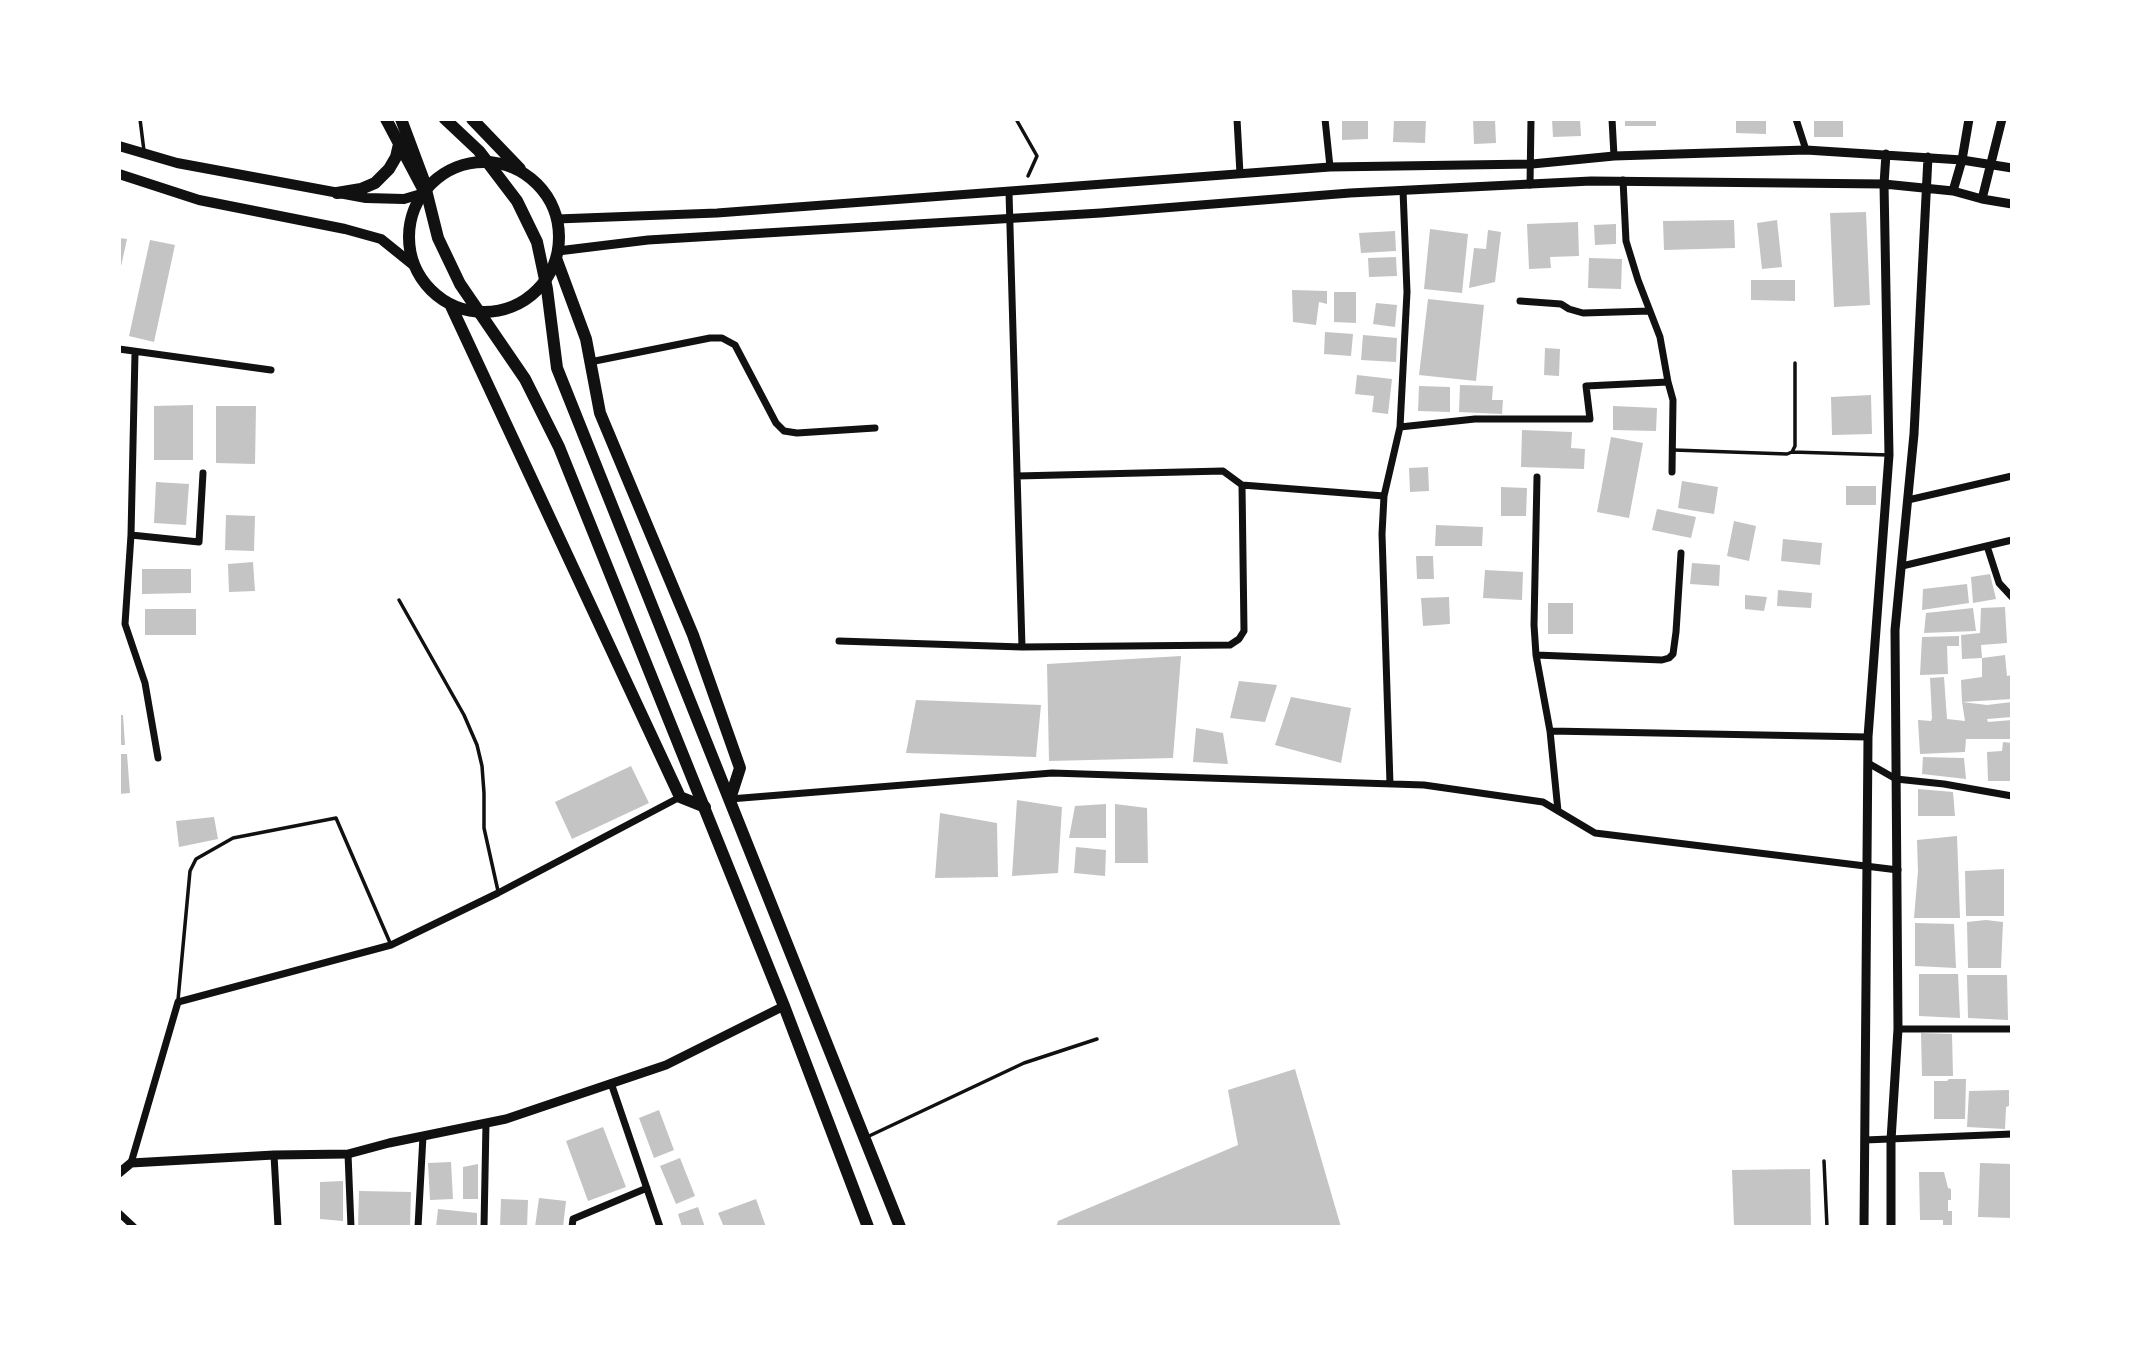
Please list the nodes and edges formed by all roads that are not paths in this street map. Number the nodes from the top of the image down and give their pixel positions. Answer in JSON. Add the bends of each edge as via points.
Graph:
{"nodes":[{"id":1,"x":140,"y":119,"type":"edge"},
{"id":2,"x":386,"y":119,"type":"edge"},
{"id":3,"x":401,"y":119,"type":"edge"},
{"id":4,"x":445,"y":119,"type":"edge"},
{"id":5,"x":472,"y":119,"type":"edge"},
{"id":6,"x":1237,"y":119,"type":"edge"},
{"id":7,"x":1325,"y":119,"type":"edge"},
{"id":8,"x":1531,"y":119,"type":"edge"},
{"id":9,"x":1612,"y":119,"type":"edge"},
{"id":10,"x":1796,"y":119,"type":"edge"},
{"id":11,"x":1969,"y":119,"type":"edge"},
{"id":12,"x":2002,"y":119,"type":"edge"},
{"id":13,"x":399,"y":144,"type":"junction"},
{"id":14,"x":119,"y":146,"type":"edge"},
{"id":15,"x":1806,"y":150,"type":"junction"},
{"id":16,"x":144,"y":153,"type":"junction"},
{"id":17,"x":1886,"y":154,"type":"junction"},
{"id":18,"x":1615,"y":156,"type":"junction"},
{"id":19,"x":1928,"y":157,"type":"junction"},
{"id":20,"x":1962,"y":160,"type":"junction"},
{"id":21,"x":1532,"y":164,"type":"junction"},
{"id":22,"x":1990,"y":164,"type":"junction"},
{"id":23,"x":1330,"y":167,"type":"junction"},
{"id":24,"x":2012,"y":168,"type":"edge"},
{"id":25,"x":522,"y":172,"type":"junction"},
{"id":26,"x":119,"y":174,"type":"edge"},
{"id":27,"x":1240,"y":174,"type":"junction"},
{"id":28,"x":1623,"y":180,"type":"junction"},
{"id":29,"x":1884,"y":184,"type":"junction"},
{"id":30,"x":1530,"y":185,"type":"junction"},
{"id":31,"x":1926,"y":188,"type":"junction"},
{"id":32,"x":1403,"y":190,"type":"junction"},
{"id":33,"x":1953,"y":191,"type":"junction"},
{"id":34,"x":422,"y":192,"type":"junction"},
{"id":35,"x":1009,"y":192,"type":"junction"},
{"id":36,"x":337,"y":193,"type":"junction"},
{"id":37,"x":1982,"y":199,"type":"junction"},
{"id":38,"x":2012,"y":204,"type":"edge"},
{"id":39,"x":1010,"y":218,"type":"junction"},
{"id":40,"x":557,"y":219,"type":"junction"},
{"id":41,"x":557,"y":254,"type":"junction"},
{"id":42,"x":412,"y":264,"type":"junction"},
{"id":43,"x":1520,"y":302,"type":"dead end"},
{"id":44,"x":451,"y":306,"type":"junction"},
{"id":45,"x":1650,"y":311,"type":"junction"},
{"id":46,"x":119,"y":349,"type":"edge"},
{"id":47,"x":135,"y":353,"type":"junction"},
{"id":48,"x":590,"y":362,"type":"junction"},
{"id":49,"x":1795,"y":363,"type":"dead end"},
{"id":50,"x":271,"y":370,"type":"dead end"},
{"id":51,"x":1668,"y":382,"type":"junction"},
{"id":52,"x":1400,"y":427,"type":"junction"},
{"id":53,"x":875,"y":428,"type":"dead end"},
{"id":54,"x":1674,"y":450,"type":"junction"},
{"id":55,"x":1792,"y":452,"type":"junction"},
{"id":56,"x":1889,"y":455,"type":"junction"},
{"id":57,"x":1672,"y":472,"type":"dead end"},
{"id":58,"x":203,"y":473,"type":"dead end"},
{"id":59,"x":1017,"y":476,"type":"junction"},
{"id":60,"x":2012,"y":476,"type":"edge"},
{"id":61,"x":1537,"y":477,"type":"dead end"},
{"id":62,"x":1242,"y":485,"type":"junction"},
{"id":63,"x":1384,"y":496,"type":"junction"},
{"id":64,"x":1908,"y":500,"type":"junction"},
{"id":65,"x":131,"y":535,"type":"junction"},
{"id":66,"x":2012,"y":540,"type":"edge"},
{"id":67,"x":1987,"y":546,"type":"junction"},
{"id":68,"x":1681,"y":553,"type":"dead end"},
{"id":69,"x":1902,"y":566,"type":"junction"},
{"id":70,"x":2012,"y":597,"type":"edge"},
{"id":71,"x":400,"y":600,"type":"dead end"},
{"id":72,"x":839,"y":641,"type":"dead end"},
{"id":73,"x":1022,"y":647,"type":"junction"},
{"id":74,"x":1536,"y":655,"type":"junction"},
{"id":75,"x":1550,"y":731,"type":"junction"},
{"id":76,"x":1868,"y":737,"type":"junction"},
{"id":77,"x":158,"y":758,"type":"dead end"},
{"id":78,"x":1868,"y":763,"type":"junction"},
{"id":79,"x":1896,"y":779,"type":"junction"},
{"id":80,"x":1390,"y":784,"type":"junction"},
{"id":81,"x":2012,"y":796,"type":"edge"},
{"id":82,"x":680,"y":797,"type":"junction"},
{"id":83,"x":730,"y":799,"type":"junction"},
{"id":84,"x":2012,"y":805,"type":"edge"},
{"id":85,"x":705,"y":807,"type":"junction"},
{"id":86,"x":1559,"y":811,"type":"junction"},
{"id":87,"x":1868,"y":867,"type":"junction"},
{"id":88,"x":1898,"y":870,"type":"junction"},
{"id":89,"x":498,"y":893,"type":"junction"},
{"id":90,"x":391,"y":945,"type":"junction"},
{"id":91,"x":178,"y":1002,"type":"junction"},
{"id":92,"x":784,"y":1006,"type":"junction"},
{"id":93,"x":1898,"y":1029,"type":"junction"},
{"id":94,"x":2012,"y":1029,"type":"edge"},
{"id":95,"x":1097,"y":1039,"type":"dead end"},
{"id":96,"x":611,"y":1083,"type":"junction"},
{"id":97,"x":486,"y":1123,"type":"junction"},
{"id":98,"x":2012,"y":1134,"type":"edge"},
{"id":99,"x":423,"y":1136,"type":"junction"},
{"id":100,"x":865,"y":1138,"type":"junction"},
{"id":101,"x":1865,"y":1140,"type":"junction"},
{"id":102,"x":1891,"y":1140,"type":"junction"},
{"id":103,"x":348,"y":1154,"type":"junction"},
{"id":104,"x":274,"y":1155,"type":"junction"},
{"id":105,"x":1824,"y":1161,"type":"dead end"},
{"id":106,"x":131,"y":1163,"type":"junction"},
{"id":107,"x":119,"y":1173,"type":"edge"},
{"id":108,"x":647,"y":1188,"type":"junction"},
{"id":109,"x":119,"y":1213,"type":"edge"},
{"id":110,"x":134,"y":1227,"type":"edge"},
{"id":111,"x":278,"y":1227,"type":"edge"},
{"id":112,"x":351,"y":1227,"type":"edge"},
{"id":113,"x":418,"y":1227,"type":"edge"},
{"id":114,"x":484,"y":1227,"type":"edge"},
{"id":115,"x":572,"y":1227,"type":"edge"},
{"id":116,"x":660,"y":1227,"type":"edge"},
{"id":117,"x":868,"y":1227,"type":"edge"},
{"id":118,"x":900,"y":1227,"type":"edge"},
{"id":119,"x":1827,"y":1227,"type":"edge"},
{"id":120,"x":1864,"y":1227,"type":"edge"},
{"id":121,"x":1891,"y":1227,"type":"edge"}],
"edges":[{"from":1,"to":16,"type":"lane"},
{"from":2,"to":13,"type":"main road"},
{"from":3,"to":85,"type":"main road","via":[[438,238],[460,284],[525,379],[559,447]]},
{"from":4,"to":83,"type":"main road","via":[[479,151],[517,201],[537,242],[557,368]]},
{"from":5,"to":25,"type":"main road"},
{"from":6,"to":27,"type":"street"},
{"from":7,"to":23,"type":"street"},
{"from":8,"to":21,"type":"street"},
{"from":9,"to":18,"type":"street"},
{"from":10,"to":15,"type":"street"},
{"from":11,"to":20,"type":"street"},
{"from":12,"to":22,"type":"street"},
{"from":13,"to":34,"type":"main road"},
{"from":13,"to":36,"type":"main road","via":[[396,158],[375,183]]},
{"from":14,"to":16,"type":"main road"},
{"from":15,"to":17,"type":"street"},
{"from":15,"to":18,"type":"street"},
{"from":16,"to":36,"type":"main road"},
{"from":17,"to":19,"type":"street"},
{"from":17,"to":29,"type":"street"},
{"from":18,"to":21,"type":"street"},
{"from":19,"to":20,"type":"street"},
{"from":19,"to":31,"type":"street"},
{"from":20,"to":22,"type":"street"},
{"from":20,"to":33,"type":"street"},
{"from":21,"to":23,"type":"street"},
{"from":21,"to":30,"type":"street"},
{"from":22,"to":24,"type":"street"},
{"from":22,"to":37,"type":"street"},
{"from":23,"to":27,"type":"street"},
{"from":25,"to":34,"type":"main road","via":[[496,162],[467,163],[441,174]]},
{"from":25,"to":40,"type":"main road","via":[[544,192]]},
{"from":26,"to":42,"type":"main road","via":[[199,200],[381,239]]},
{"from":27,"to":35,"type":"street"},
{"from":28,"to":29,"type":"street"},
{"from":28,"to":30,"type":"street"},
{"from":28,"to":45,"type":"street","via":[[1626,241]]},
{"from":29,"to":31,"type":"street"},
{"from":29,"to":56,"type":"street"},
{"from":30,"to":32,"type":"street"},
{"from":31,"to":33,"type":"street"},
{"from":31,"to":64,"type":"street"},
{"from":32,"to":39,"type":"street"},
{"from":32,"to":52,"type":"street","via":[[1406,292]]},
{"from":33,"to":37,"type":"street"},
{"from":34,"to":36,"type":"main road","via":[[404,200]]},
{"from":34,"to":42,"type":"main road","via":[[411,234]]},
{"from":35,"to":39,"type":"street"},
{"from":35,"to":40,"type":"street","via":[[717,213]]},
{"from":37,"to":38,"type":"street"},
{"from":39,"to":41,"type":"street","via":[[648,240]]},
{"from":39,"to":59,"type":"street"},
{"from":40,"to":41,"type":"main road"},
{"from":41,"to":44,"type":"main road","via":[[548,276],[530,297],[505,310],[478,313]]},
{"from":41,"to":48,"type":"main road"},
{"from":42,"to":44,"type":"main road","via":[[427,289]]},
{"from":43,"to":45,"type":"street","via":[[1563,304],[1583,313]]},
{"from":44,"to":82,"type":"main road"},
{"from":45,"to":51,"type":"street"},
{"from":46,"to":47,"type":"street"},
{"from":47,"to":50,"type":"street"},
{"from":47,"to":65,"type":"street"},
{"from":48,"to":53,"type":"street","via":[[722,338],[735,345],[784,431]]},
{"from":48,"to":83,"type":"main road","via":[[600,413],[693,635],[740,768]]},
{"from":49,"to":55,"type":"lane"},
{"from":51,"to":52,"type":"street","via":[[1586,386],[1590,419],[1475,419]]},
{"from":51,"to":54,"type":"street"},
{"from":52,"to":63,"type":"street"},
{"from":54,"to":55,"type":"lane"},
{"from":54,"to":57,"type":"street"},
{"from":55,"to":56,"type":"lane"},
{"from":56,"to":76,"type":"street"},
{"from":58,"to":65,"type":"street","via":[[199,542]]},
{"from":59,"to":62,"type":"street","via":[[1223,471]]},
{"from":59,"to":73,"type":"street"},
{"from":60,"to":64,"type":"street"},
{"from":61,"to":74,"type":"street"},
{"from":62,"to":63,"type":"street"},
{"from":62,"to":73,"type":"street","via":[[1244,631],[1239,639],[1230,645]]},
{"from":63,"to":80,"type":"street","via":[[1381,534]]},
{"from":64,"to":69,"type":"street"},
{"from":65,"to":77,"type":"street","via":[[125,624],[145,683]]},
{"from":66,"to":67,"type":"street"},
{"from":67,"to":69,"type":"street"},
{"from":67,"to":70,"type":"street","via":[[1999,583]]},
{"from":68,"to":74,"type":"street","via":[[1676,632],[1669,658]]},
{"from":69,"to":79,"type":"street","via":[[1895,630]]},
{"from":71,"to":89,"type":"lane","via":[[477,745],[484,828]]},
{"from":72,"to":73,"type":"street"},
{"from":74,"to":75,"type":"street"},
{"from":75,"to":76,"type":"street"},
{"from":75,"to":86,"type":"street"},
{"from":76,"to":78,"type":"street"},
{"from":78,"to":79,"type":"street"},
{"from":78,"to":87,"type":"street"},
{"from":79,"to":81,"type":"street"},
{"from":79,"to":88,"type":"street"},
{"from":80,"to":83,"type":"street","via":[[1052,773]]},
{"from":80,"to":86,"type":"street","via":[[1543,802]]},
{"from":81,"to":84,"type":"street"},
{"from":82,"to":85,"type":"main road"},
{"from":82,"to":89,"type":"street"},
{"from":83,"to":100,"type":"main road"},
{"from":85,"to":92,"type":"main road"},
{"from":86,"to":87,"type":"street","via":[[1595,833]]},
{"from":87,"to":88,"type":"street"},
{"from":87,"to":101,"type":"street"},
{"from":88,"to":93,"type":"street"},
{"from":89,"to":90,"type":"street"},
{"from":90,"to":91,"type":"street"},
{"from":90,"to":91,"type":"lane","via":[[335,818],[233,838],[196,859],[190,871]]},
{"from":91,"to":106,"type":"street"},
{"from":92,"to":96,"type":"street","via":[[666,1065]]},
{"from":92,"to":117,"type":"main road"},
{"from":93,"to":94,"type":"street"},
{"from":93,"to":102,"type":"street"},
{"from":95,"to":100,"type":"lane","via":[[1024,1063]]},
{"from":96,"to":97,"type":"street"},
{"from":96,"to":108,"type":"street"},
{"from":97,"to":99,"type":"street"},
{"from":97,"to":114,"type":"street"},
{"from":98,"to":102,"type":"street"},
{"from":99,"to":103,"type":"street"},
{"from":99,"to":113,"type":"street"},
{"from":100,"to":118,"type":"main road"},
{"from":101,"to":102,"type":"street"},
{"from":101,"to":120,"type":"street"},
{"from":102,"to":121,"type":"street"},
{"from":103,"to":104,"type":"street"},
{"from":103,"to":112,"type":"street"},
{"from":104,"to":106,"type":"street"},
{"from":104,"to":111,"type":"street"},
{"from":105,"to":119,"type":"lane"},
{"from":106,"to":107,"type":"street"},
{"from":108,"to":115,"type":"street","via":[[573,1219]]},
{"from":108,"to":116,"type":"street"},
{"from":109,"to":110,"type":"street"}]}
